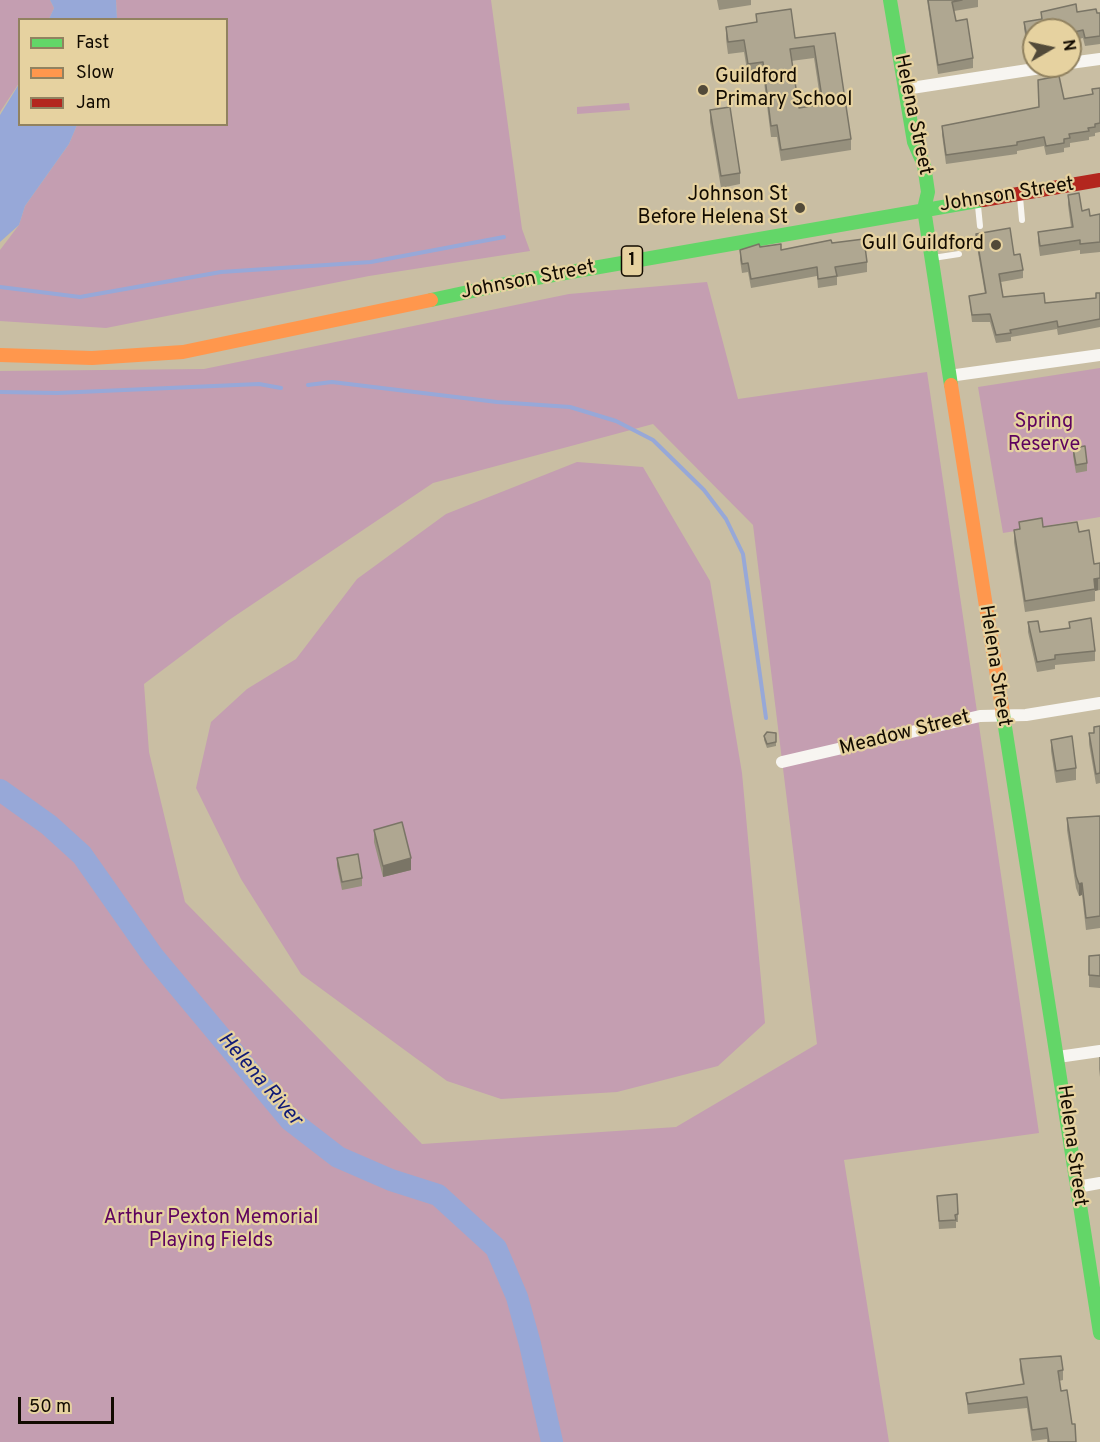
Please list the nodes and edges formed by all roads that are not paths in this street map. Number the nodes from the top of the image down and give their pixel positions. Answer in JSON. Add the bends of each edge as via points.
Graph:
{"nodes":[{"id":1,"x":890,"y":0,"type":"edge"},
{"id":2,"x":1100,"y":59,"type":"edge"},
{"id":3,"x":1082,"y":61,"type":"edge"},
{"id":4,"x":1022,"y":71,"type":"edge"},
{"id":5,"x":905,"y":89,"type":"junction"},
{"id":6,"x":1100,"y":180,"type":"edge"},
{"id":7,"x":1020,"y":193,"type":"junction"},
{"id":8,"x":977,"y":200,"type":"junction"},
{"id":9,"x":924,"y":209,"type":"junction"},
{"id":10,"x":1023,"y":220,"type":"dead end"},
{"id":11,"x":980,"y":226,"type":"dead end"},
{"id":12,"x":959,"y":254,"type":"dead end"},
{"id":13,"x":931,"y":258,"type":"junction"},
{"id":14,"x":0,"y":355,"type":"edge"},
{"id":15,"x":1100,"y":355,"type":"edge"},
{"id":16,"x":949,"y":376,"type":"junction"},
{"id":17,"x":1100,"y":703,"type":"edge"},
{"id":18,"x":1002,"y":716,"type":"junction"},
{"id":19,"x":782,"y":762,"type":"dead end"},
{"id":20,"x":1100,"y":1050,"type":"edge"},
{"id":21,"x":1058,"y":1057,"type":"junction"},
{"id":22,"x":1100,"y":1183,"type":"edge"},
{"id":23,"x":1077,"y":1187,"type":"junction"},
{"id":24,"x":1100,"y":1333,"type":"edge"}],
"edges":[{"from":1,"to":5,"type":"main road","name":"Helena Street"},
{"from":2,"to":3,"type":"street"},
{"from":4,"to":5,"type":"street"},
{"from":5,"to":9,"type":"main road","name":"Helena Street","via":[[914,142],[924,165],[928,192]]},
{"from":6,"to":7,"type":"main road","name":"Johnson Street","number":"1"},
{"from":7,"to":8,"type":"main road","name":"Johnson Street","number":"1"},
{"from":7,"to":10,"type":"lane"},
{"from":8,"to":9,"type":"main road","name":"Johnson Street","number":"1"},
{"from":8,"to":11,"type":"lane"},
{"from":9,"to":13,"type":"main road","name":"Helena Street"},
{"from":9,"to":14,"type":"main road","name":"Johnson Street","number":"1","via":[[519,281],[183,352],[134,359],[82,360]]},
{"from":12,"to":13,"type":"lane"},
{"from":13,"to":16,"type":"main road","name":"Helena Street"},
{"from":15,"to":16,"type":"street"},
{"from":16,"to":18,"type":"main road","name":"Helena Street"},
{"from":17,"to":18,"type":"street","name":"Meadow Street","via":[[1026,716]]},
{"from":18,"to":19,"type":"street","name":"Meadow Street","via":[[980,716]]},
{"from":18,"to":21,"type":"main road","name":"Helena Street"},
{"from":20,"to":21,"type":"street"},
{"from":21,"to":23,"type":"main road","name":"Helena Street"},
{"from":22,"to":23,"type":"street"},
{"from":23,"to":24,"type":"main road","name":"Helena Street"}]}
